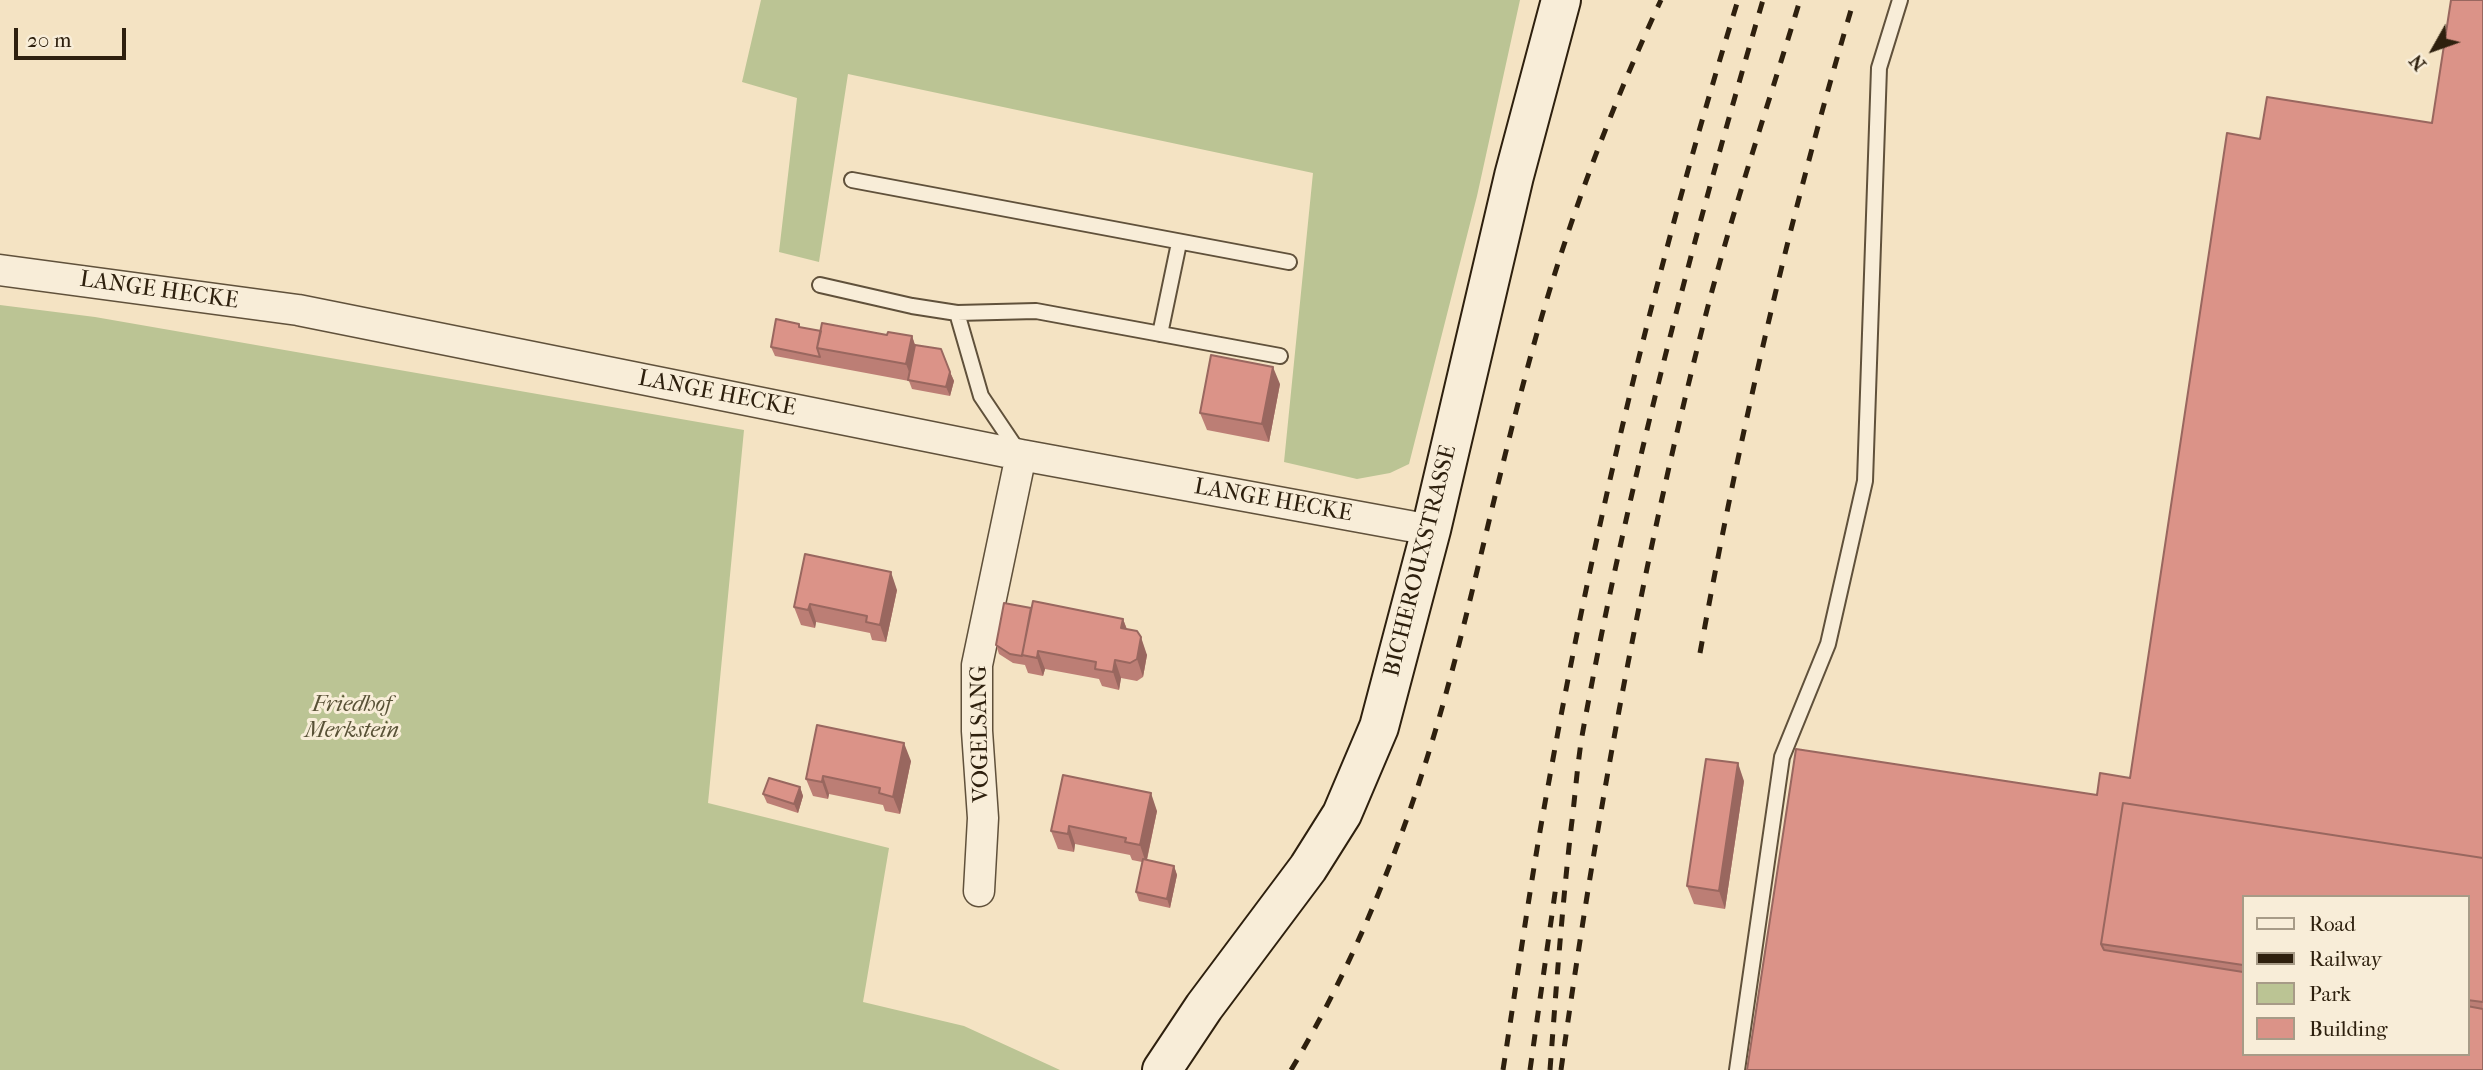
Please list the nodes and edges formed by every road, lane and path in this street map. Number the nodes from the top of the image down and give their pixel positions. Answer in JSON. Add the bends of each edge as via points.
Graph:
{"nodes":[{"id":1,"x":1561,"y":0,"type":"edge"},
{"id":2,"x":1900,"y":0,"type":"edge"},
{"id":3,"x":852,"y":180,"type":"dead end"},
{"id":4,"x":1179,"y":243,"type":"junction"},
{"id":5,"x":1289,"y":262,"type":"dead end"},
{"id":6,"x":0,"y":270,"type":"edge"},
{"id":7,"x":820,"y":285,"type":"dead end"},
{"id":8,"x":957,"y":313,"type":"junction"},
{"id":9,"x":1160,"y":334,"type":"junction"},
{"id":10,"x":1280,"y":356,"type":"dead end"},
{"id":11,"x":1021,"y":455,"type":"junction"},
{"id":12,"x":1431,"y":530,"type":"junction"},
{"id":13,"x":979,"y":891,"type":"dead end"},
{"id":14,"x":1163,"y":1070,"type":"edge"},
{"id":15,"x":1737,"y":1070,"type":"edge"}],
"edges":[{"from":1,"to":12,"type":"street","name":"BICHEROUXSTRASSE","via":[[1514,176]]},
{"from":2,"to":15,"type":"lane","via":[[1880,68],[1866,481],[1828,643],[1782,757]]},
{"from":3,"to":4,"type":"lane"},
{"from":4,"to":5,"type":"lane"},
{"from":4,"to":9,"type":"lane"},
{"from":6,"to":11,"type":"street","name":"LANGE HECKE","via":[[298,310]]},
{"from":7,"to":8,"type":"lane"},
{"from":8,"to":9,"type":"lane","via":[[1036,311]]},
{"from":8,"to":11,"type":"lane","via":[[981,396]]},
{"from":9,"to":10,"type":"lane"},
{"from":11,"to":12,"type":"street","name":"LANGE HECKE"},
{"from":11,"to":13,"type":"street","name":"VOGELSANG","via":[[977,665],[983,818]]},
{"from":12,"to":14,"type":"street","name":"BICHEROUXSTRASSE","via":[[1379,727],[1342,814]]}]}
